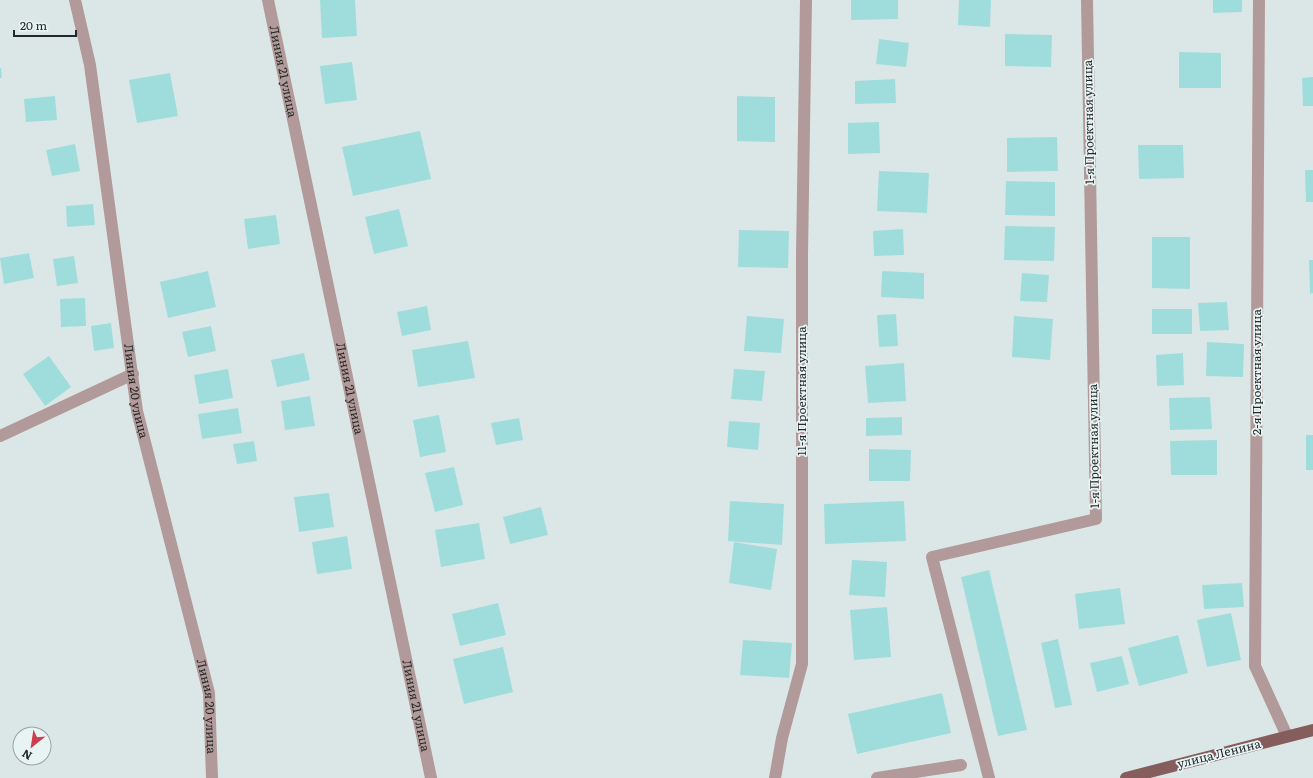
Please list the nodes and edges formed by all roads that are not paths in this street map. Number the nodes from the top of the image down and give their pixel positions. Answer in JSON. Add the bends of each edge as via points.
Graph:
{"nodes":[{"id":1,"x":75,"y":0,"type":"edge"},
{"id":2,"x":268,"y":0,"type":"edge"},
{"id":3,"x":806,"y":0,"type":"edge"},
{"id":4,"x":1088,"y":0,"type":"edge"},
{"id":5,"x":1259,"y":0,"type":"edge"},
{"id":6,"x":133,"y":374,"type":"junction"},
{"id":7,"x":0,"y":436,"type":"edge"},
{"id":8,"x":1313,"y":730,"type":"edge"},
{"id":9,"x":1287,"y":736,"type":"junction"},
{"id":10,"x":961,"y":765,"type":"dead end"},
{"id":11,"x":212,"y":778,"type":"edge"},
{"id":12,"x":431,"y":778,"type":"edge"},
{"id":13,"x":775,"y":778,"type":"edge"},
{"id":14,"x":877,"y":778,"type":"edge"},
{"id":15,"x":989,"y":778,"type":"edge"},
{"id":16,"x":1129,"y":778,"type":"edge"}],
"edges":[{"from":1,"to":6,"type":"street","name":"Линия 20 улица","via":[[90,65]]},
{"from":2,"to":12,"type":"street","name":"Линия 21 улица"},
{"from":3,"to":13,"type":"street","name":"11-я Проектная улица","via":[[802,254],[802,664],[782,738]]},
{"from":4,"to":15,"type":"street","name":"1-я Проектная улица","via":[[1096,519],[932,557]]},
{"from":5,"to":9,"type":"street","name":"2-я Проектная улица","via":[[1255,666]]},
{"from":6,"to":7,"type":"street"},
{"from":6,"to":11,"type":"street","name":"Линия 20 улица","via":[[137,410],[209,694]]},
{"from":8,"to":9,"type":"main road","name":"улица Ленина"},
{"from":9,"to":16,"type":"main road","name":"улица Ленина"},
{"from":10,"to":14,"type":"street"}]}
